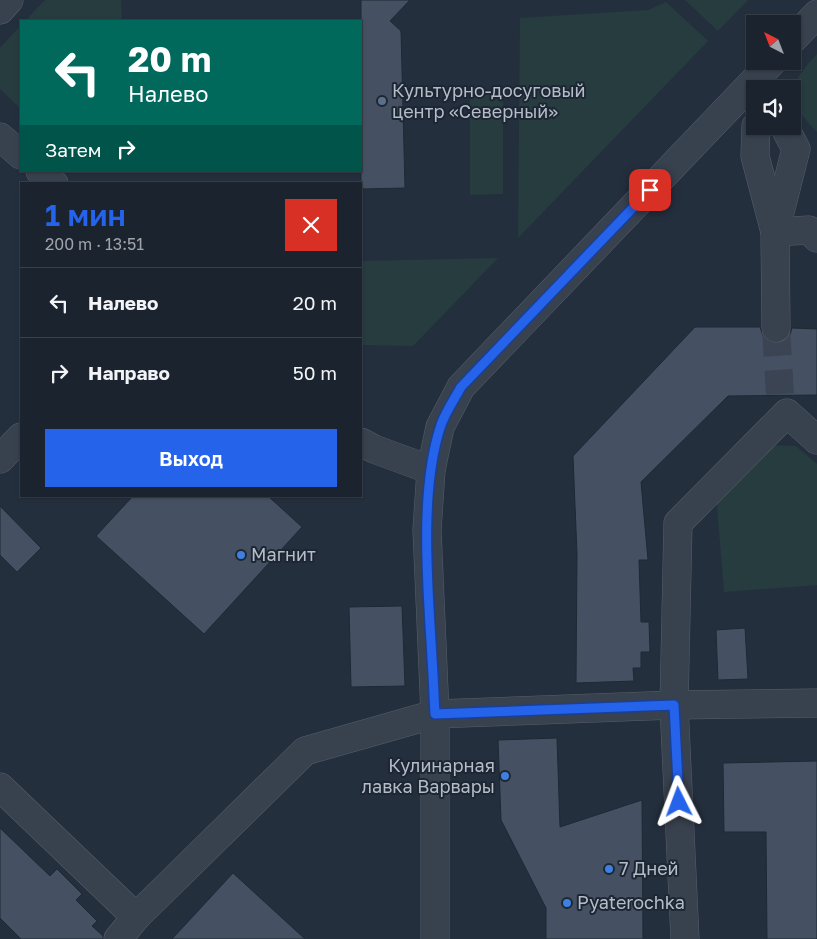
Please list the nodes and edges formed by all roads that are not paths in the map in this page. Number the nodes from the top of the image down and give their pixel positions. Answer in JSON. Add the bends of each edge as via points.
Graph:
{"nodes":[{"id":1,"x":9,"y":0,"type":"edge"},
{"id":2,"x":0,"y":10,"type":"edge"},
{"id":3,"x":817,"y":14,"type":"edge"},
{"id":4,"x":801,"y":31,"type":"edge"},
{"id":5,"x":763,"y":79,"type":"edge"},
{"id":6,"x":756,"y":135,"type":"edge"},
{"id":7,"x":789,"y":135,"type":"edge"},
{"id":8,"x":0,"y":137,"type":"edge"},
{"id":9,"x":20,"y":154,"type":"edge"},
{"id":10,"x":41,"y":172,"type":"edge"},
{"id":11,"x":52,"y":182,"type":"edge"},
{"id":12,"x":775,"y":232,"type":"junction"},
{"id":13,"x":817,"y":238,"type":"edge"},
{"id":14,"x":776,"y":328,"type":"tunnel mouth"},
{"id":15,"x":20,"y":438,"type":"edge"},
{"id":16,"x":817,"y":440,"type":"edge"},
{"id":17,"x":362,"y":443,"type":"edge"},
{"id":18,"x":0,"y":459,"type":"edge"},
{"id":19,"x":431,"y":470,"type":"junction"},
{"id":20,"x":817,"y":703,"type":"edge"},
{"id":21,"x":674,"y":705,"type":"junction"},
{"id":22,"x":435,"y":714,"type":"junction"},
{"id":23,"x":0,"y":787,"type":"edge"},
{"id":24,"x":136,"y":917,"type":"junction"},
{"id":25,"x":118,"y":939,"type":"edge"},
{"id":26,"x":435,"y":939,"type":"edge"},
{"id":27,"x":686,"y":939,"type":"edge"}],
"edges":[{"from":1,"to":2,"type":"street"},
{"from":3,"to":4,"type":"street"},
{"from":5,"to":19,"type":"street","via":[[461,387],[440,427]]},
{"from":6,"to":12,"type":"street","via":[[755,156]]},
{"from":7,"to":12,"type":"street","via":[[796,149]]},
{"from":8,"to":9,"type":"street"},
{"from":10,"to":11,"type":"street"},
{"from":12,"to":13,"type":"street","via":[[809,230]]},
{"from":12,"to":14,"type":"street"},
{"from":15,"to":18,"type":"street"},
{"from":16,"to":21,"type":"street","via":[[784,403],[678,523]]},
{"from":17,"to":19,"type":"street"},
{"from":19,"to":22,"type":"street","via":[[427,530]]},
{"from":20,"to":21,"type":"street"},
{"from":21,"to":22,"type":"street"},
{"from":21,"to":27,"type":"street"},
{"from":22,"to":24,"type":"street","via":[[305,751]]},
{"from":22,"to":26,"type":"street"},
{"from":23,"to":24,"type":"street"},
{"from":24,"to":25,"type":"street"}]}
